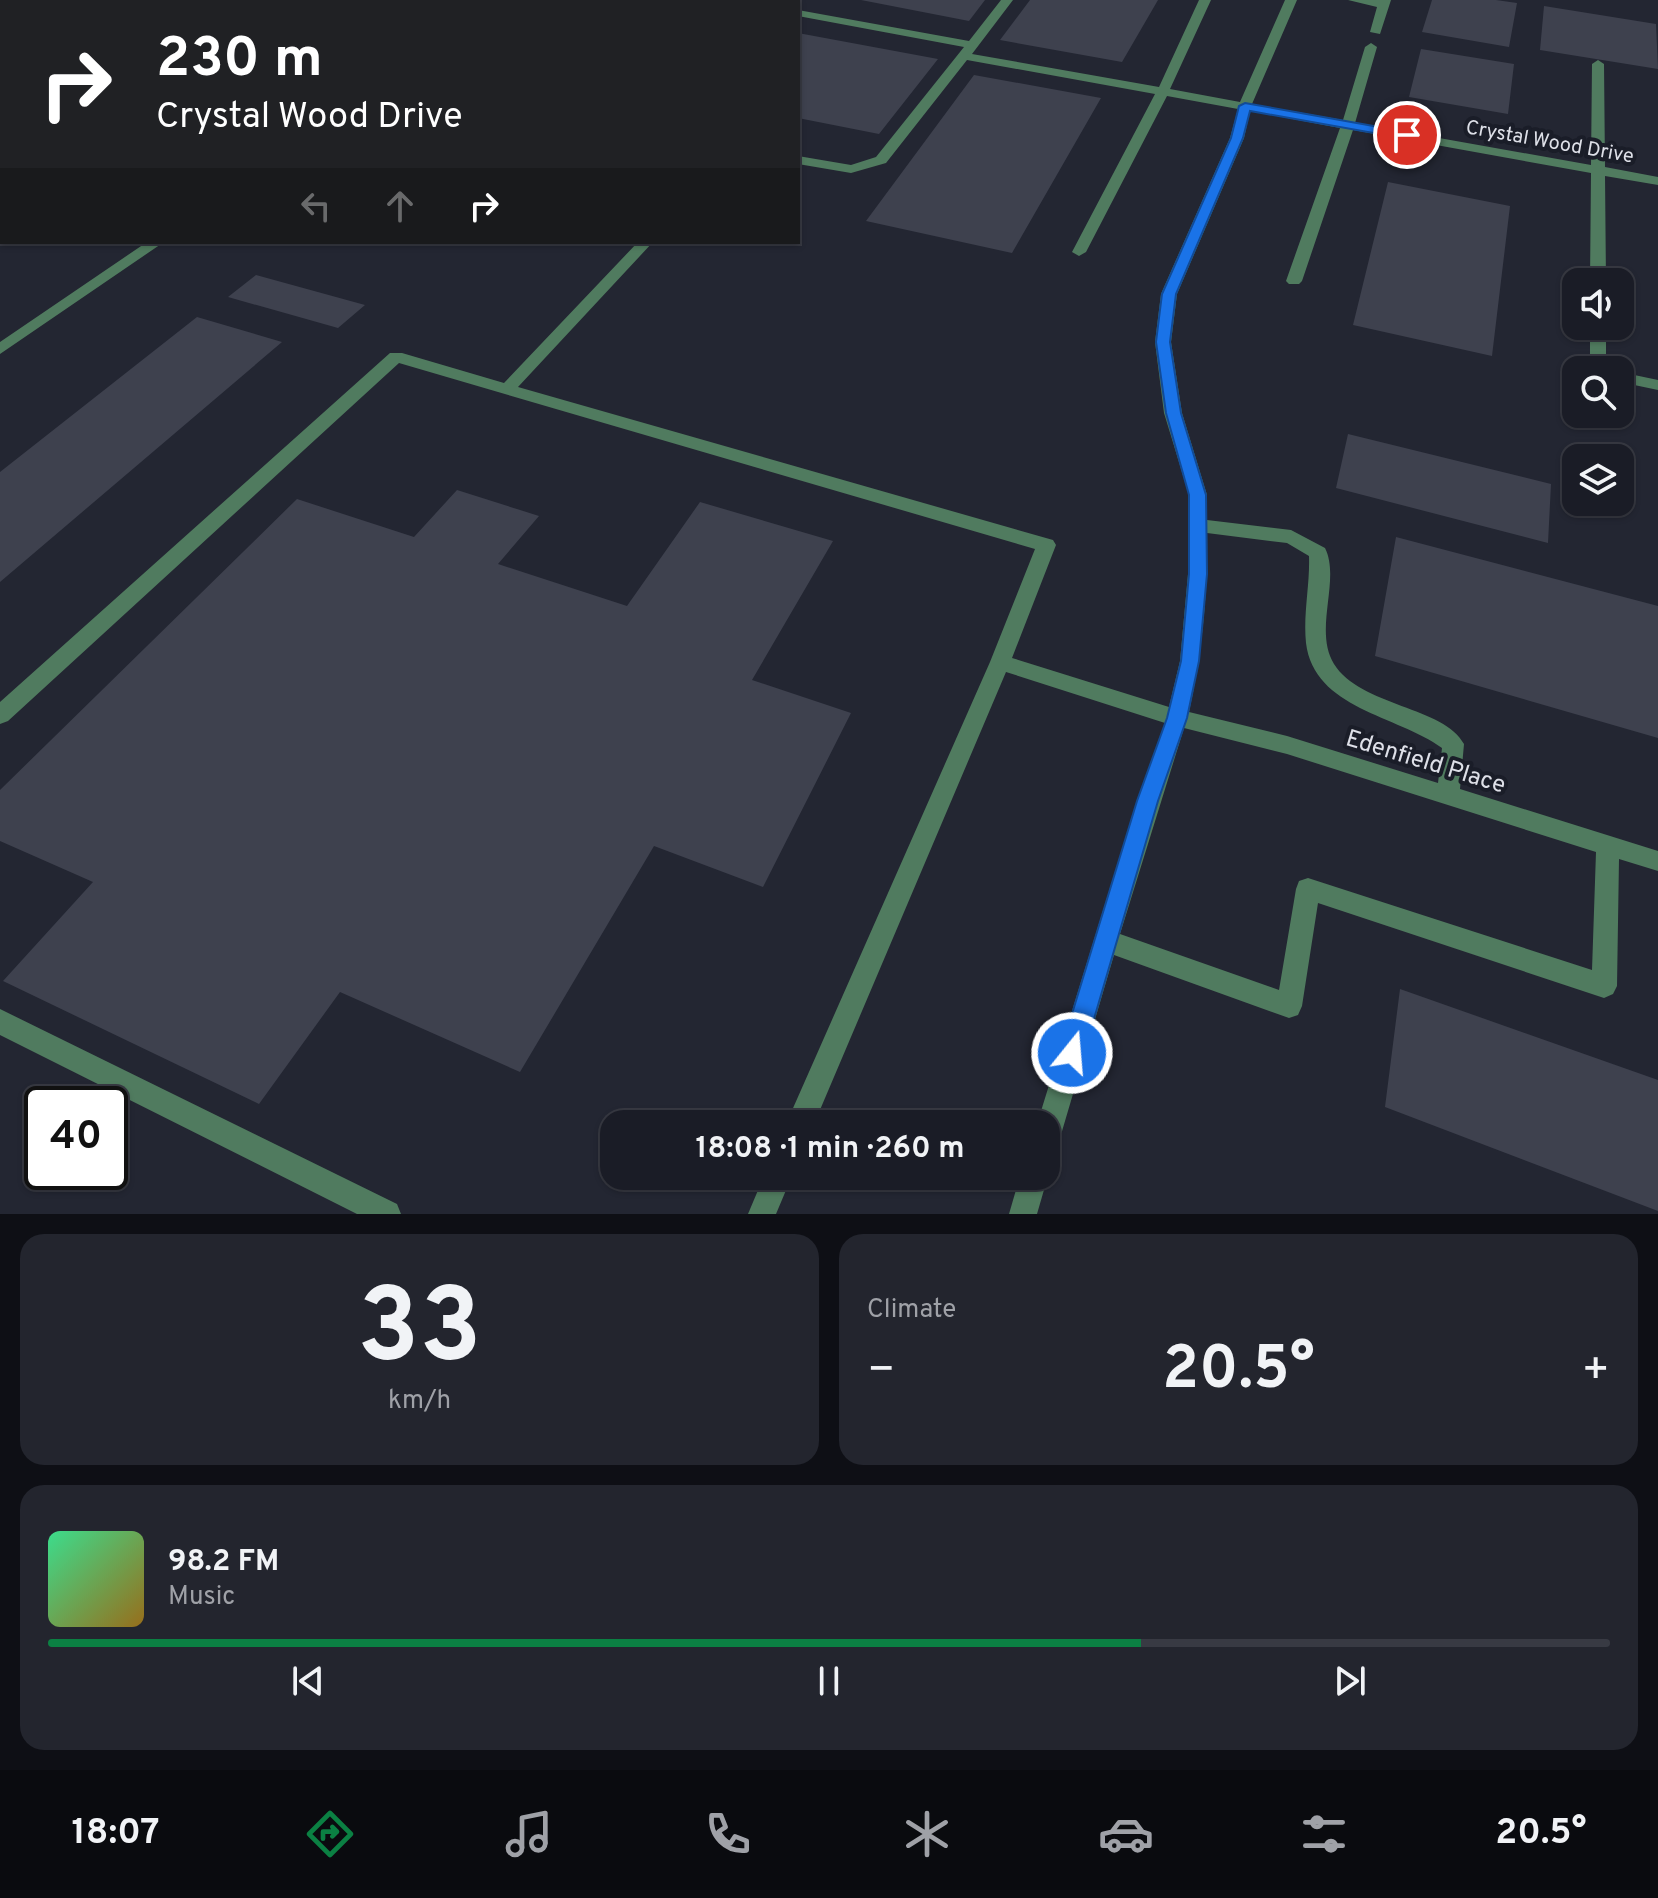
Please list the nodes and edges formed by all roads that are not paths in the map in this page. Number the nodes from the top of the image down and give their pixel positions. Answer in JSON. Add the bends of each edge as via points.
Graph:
{"nodes":[{"id":1,"x":1007,"y":0,"type":"edge"},
{"id":2,"x":1205,"y":0,"type":"edge"},
{"id":3,"x":1291,"y":0,"type":"edge"},
{"id":4,"x":1354,"y":0,"type":"edge"},
{"id":5,"x":1385,"y":2,"type":"edge"},
{"id":6,"x":800,"y":13,"type":"edge"},
{"id":7,"x":1376,"y":32,"type":"dead end"},
{"id":8,"x":1371,"y":47,"type":"dead end"},
{"id":9,"x":968,"y":51,"type":"junction"},
{"id":10,"x":1598,"y":64,"type":"dead end"},
{"id":11,"x":1163,"y":92,"type":"junction"},
{"id":12,"x":1245,"y":106,"type":"junction"},
{"id":13,"x":1348,"y":125,"type":"junction"},
{"id":14,"x":800,"y":160,"type":"edge"},
{"id":15,"x":1598,"y":170,"type":"junction"},
{"id":16,"x":1658,"y":181,"type":"edge"},
{"id":17,"x":154,"y":244,"type":"edge"},
{"id":18,"x":644,"y":244,"type":"edge"},
{"id":19,"x":1079,"y":252,"type":"dead end"},
{"id":20,"x":1598,"y":268,"type":"edge"},
{"id":21,"x":1294,"y":281,"type":"dead end"},
{"id":22,"x":0,"y":349,"type":"edge"},
{"id":23,"x":1634,"y":380,"type":"edge"},
{"id":24,"x":1658,"y":385,"type":"edge"},
{"id":25,"x":507,"y":389,"type":"junction"},
{"id":26,"x":1198,"y":525,"type":"junction"},
{"id":27,"x":1000,"y":662,"type":"junction"},
{"id":28,"x":0,"y":715,"type":"edge"},
{"id":29,"x":1177,"y":718,"type":"junction"},
{"id":30,"x":1448,"y":795,"type":"junction"},
{"id":31,"x":1608,"y":845,"type":"junction"},
{"id":32,"x":1658,"y":861,"type":"edge"},
{"id":33,"x":1106,"y":941,"type":"junction"},
{"id":34,"x":0,"y":1022,"type":"edge"},
{"id":35,"x":806,"y":1110,"type":"edge"},
{"id":36,"x":1055,"y":1110,"type":"edge"},
{"id":37,"x":772,"y":1190,"type":"edge"},
{"id":38,"x":1030,"y":1190,"type":"edge"},
{"id":39,"x":387,"y":1214,"type":"edge"},
{"id":40,"x":762,"y":1214,"type":"edge"},
{"id":41,"x":1023,"y":1214,"type":"edge"}],
"edges":[{"from":1,"to":9,"type":"street"},
{"from":2,"to":11,"type":"street"},
{"from":3,"to":12,"type":"street"},
{"from":4,"to":5,"type":"street"},
{"from":5,"to":7,"type":"street"},
{"from":6,"to":9,"type":"street","name":"Crystal Wood Drive"},
{"from":8,"to":13,"type":"street"},
{"from":9,"to":11,"type":"street","name":"Crystal Wood Drive"},
{"from":9,"to":14,"type":"street","via":[[872,166],[841,169]]},
{"from":10,"to":15,"type":"street"},
{"from":11,"to":12,"type":"street","name":"Crystal Wood Drive"},
{"from":11,"to":19,"type":"street"},
{"from":12,"to":13,"type":"street","name":"Crystal Wood Drive"},
{"from":12,"to":26,"type":"street","via":[[1237,138],[1169,294],[1163,342],[1173,413],[1198,495]]},
{"from":13,"to":15,"type":"street","name":"Crystal Wood Drive"},
{"from":13,"to":21,"type":"street"},
{"from":15,"to":16,"type":"street","name":"Crystal Wood Drive"},
{"from":15,"to":20,"type":"street"},
{"from":17,"to":22,"type":"street"},
{"from":18,"to":25,"type":"street"},
{"from":23,"to":24,"type":"street"},
{"from":25,"to":27,"type":"street","via":[[1046,545]]},
{"from":25,"to":28,"type":"street","via":[[396,357]]},
{"from":26,"to":29,"type":"street","via":[[1190,661]]},
{"from":26,"to":30,"type":"street","via":[[1291,537],[1318,553],[1317,647],[1325,673],[1355,696],[1440,732],[1453,744]]},
{"from":27,"to":29,"type":"street","name":"Edenfield Place"},
{"from":27,"to":35,"type":"street"},
{"from":29,"to":30,"type":"street","name":"Edenfield Place","via":[[1287,745]]},
{"from":29,"to":33,"type":"street"},
{"from":30,"to":31,"type":"street","name":"Edenfield Place"},
{"from":31,"to":32,"type":"street","name":"Edenfield Place"},
{"from":31,"to":33,"type":"street","via":[[1604,986],[1308,889],[1289,1006]]},
{"from":33,"to":36,"type":"street"},
{"from":34,"to":39,"type":"street"},
{"from":37,"to":40,"type":"street"},
{"from":38,"to":41,"type":"street"}]}
